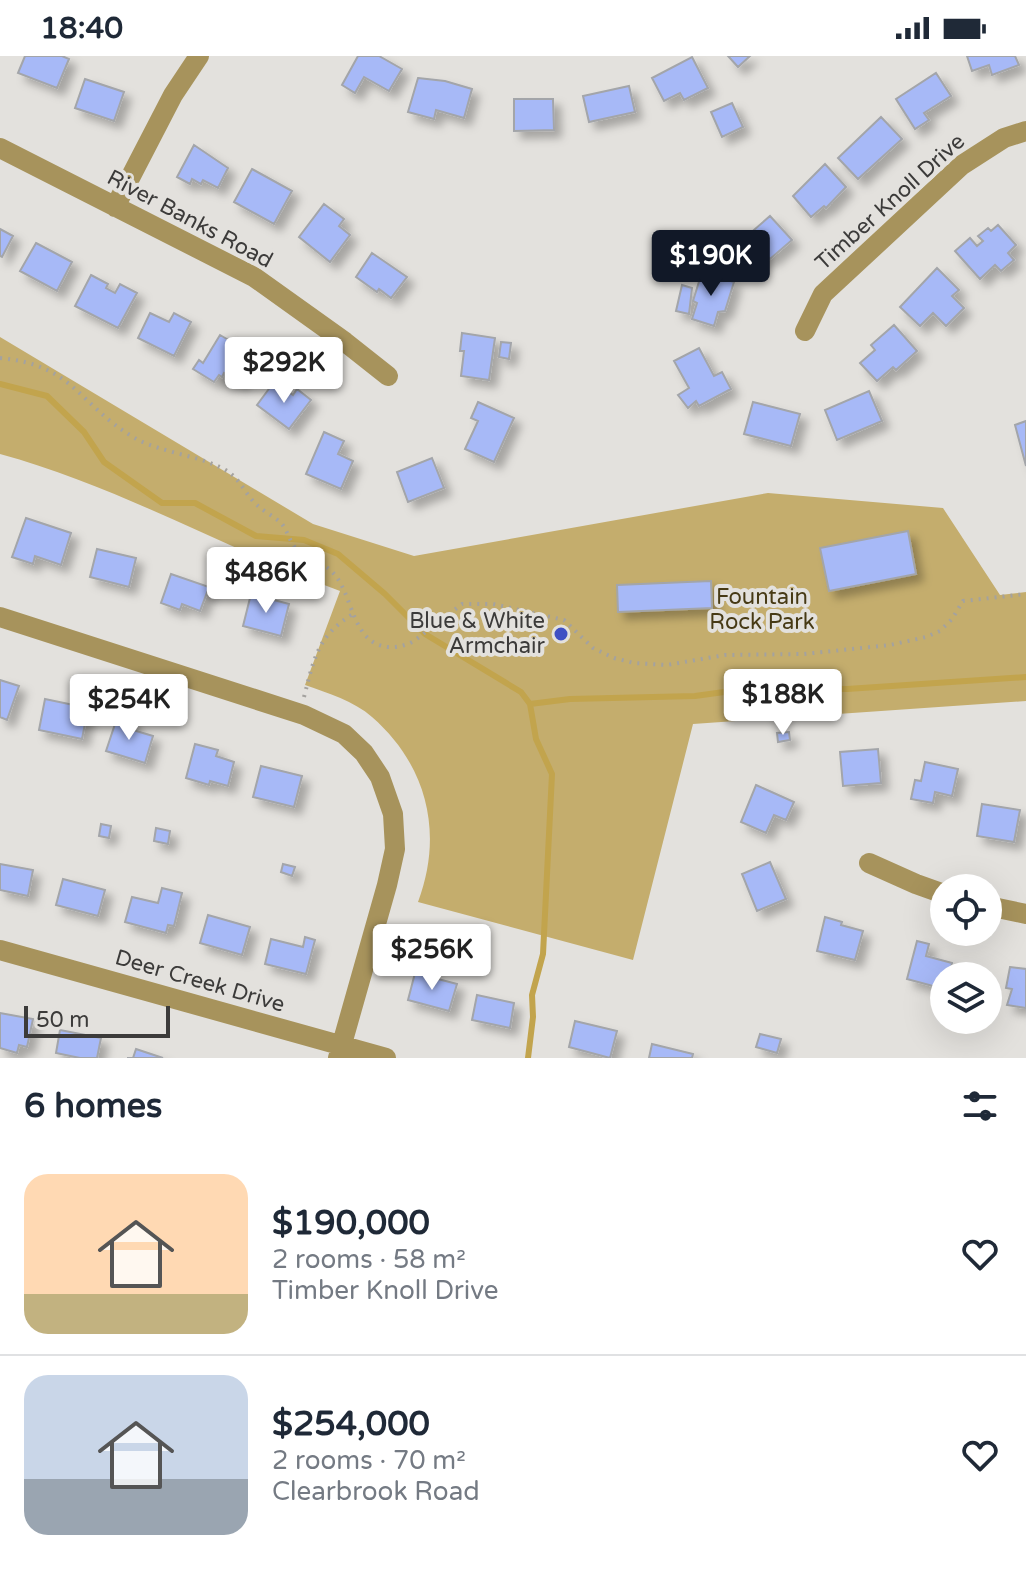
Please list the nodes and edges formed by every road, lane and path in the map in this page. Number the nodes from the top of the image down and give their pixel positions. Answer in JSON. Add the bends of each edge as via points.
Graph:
{"nodes":[{"id":1,"x":199,"y":56,"type":"edge"},
{"id":2,"x":1026,"y":131,"type":"edge"},
{"id":3,"x":0,"y":148,"type":"edge"},
{"id":4,"x":115,"y":207,"type":"junction"},
{"id":5,"x":805,"y":331,"type":"dead end"},
{"id":6,"x":0,"y":358,"type":"edge"},
{"id":7,"x":388,"y":376,"type":"dead end"},
{"id":8,"x":1026,"y":594,"type":"edge"},
{"id":9,"x":353,"y":614,"type":"junction"},
{"id":10,"x":0,"y":617,"type":"edge"},
{"id":11,"x":299,"y":713,"type":"junction"},
{"id":12,"x":869,"y":863,"type":"dead end"},
{"id":13,"x":930,"y":889,"type":"edge"},
{"id":14,"x":1002,"y":909,"type":"edge"},
{"id":15,"x":1026,"y":914,"type":"edge"},
{"id":16,"x":0,"y":950,"type":"edge"},
{"id":17,"x":340,"y":1052,"type":"edge"},
{"id":18,"x":386,"y":1058,"type":"edge"}],
"edges":[{"from":1,"to":4,"type":"street"},
{"from":2,"to":5,"type":"street","name":"Timber Knoll Drive","via":[[1004,138],[962,165],[823,294]]},
{"from":3,"to":4,"type":"street","name":"River Banks Road"},
{"from":4,"to":7,"type":"street","name":"River Banks Road","via":[[254,277]]},
{"from":6,"to":9,"type":"path","via":[[46,368],[132,436],[232,474],[256,505],[282,525],[294,546],[329,569]]},
{"from":8,"to":9,"type":"path","via":[[963,601],[940,631],[890,645],[725,655],[667,665],[614,658],[593,648],[564,620],[493,604],[462,604],[414,641],[389,648],[373,642]]},
{"from":9,"to":11,"type":"path","via":[[323,637]]},
{"from":10,"to":11,"type":"street"},
{"from":11,"to":17,"type":"street","via":[[344,734],[364,753],[380,777],[393,814],[395,849],[387,885]]},
{"from":12,"to":13,"type":"street"},
{"from":14,"to":15,"type":"street"},
{"from":16,"to":17,"type":"street","name":"Deer Creek Drive"},
{"from":17,"to":18,"type":"street","name":"Deer Creek Drive"}]}
